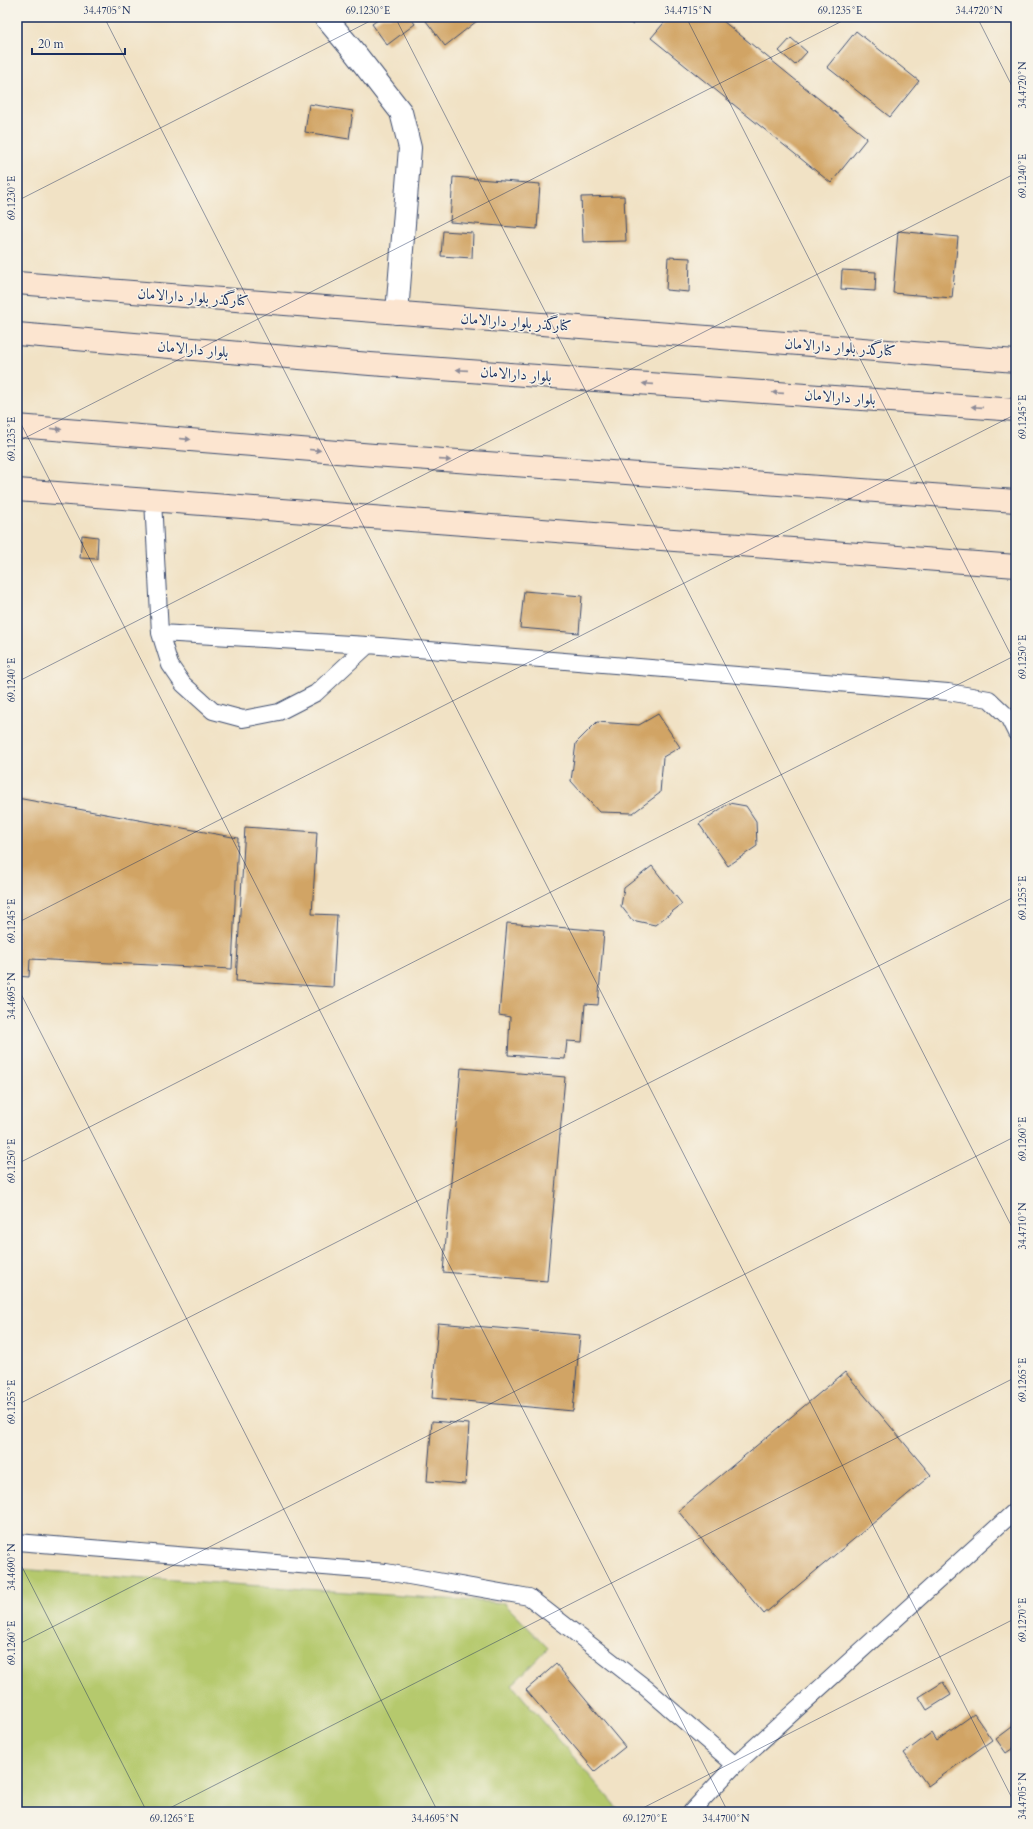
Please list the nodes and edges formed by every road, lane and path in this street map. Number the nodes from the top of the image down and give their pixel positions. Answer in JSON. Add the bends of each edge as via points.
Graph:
{"nodes":[{"id":1,"x":325,"y":17,"type":"edge"},
{"id":2,"x":17,"y":284,"type":"edge"},
{"id":3,"x":397,"y":313,"type":"junction"},
{"id":4,"x":17,"y":334,"type":"edge"},
{"id":5,"x":1016,"y":361,"type":"edge"},
{"id":6,"x":1016,"y":410,"type":"edge"},
{"id":7,"x":17,"y":426,"type":"edge"},
{"id":8,"x":17,"y":490,"type":"edge"},
{"id":9,"x":153,"y":500,"type":"junction"},
{"id":10,"x":1016,"y":502,"type":"edge"},
{"id":11,"x":1016,"y":566,"type":"edge"},
{"id":12,"x":160,"y":633,"type":"junction"},
{"id":13,"x":368,"y":645,"type":"junction"},
{"id":14,"x":1016,"y":733,"type":"edge"},
{"id":15,"x":1016,"y":1510,"type":"edge"},
{"id":16,"x":17,"y":1542,"type":"edge"},
{"id":17,"x":735,"y":1765,"type":"junction"},
{"id":18,"x":691,"y":1812,"type":"edge"}],
"edges":[{"from":1,"to":3,"type":"street","via":[[401,112],[410,148]]},
{"from":2,"to":3,"type":"street","name":"کنارگذر بلوار دارالامان"},
{"from":3,"to":5,"type":"street","name":"کنارگذر بلوار دارالامان"},
{"from":6,"to":4,"type":"street","name":"بلوار دارالامان","one_way":true,"via":[[370,364]]},
{"from":7,"to":10,"type":"street","one_way":true},
{"from":8,"to":9,"type":"street"},
{"from":9,"to":11,"type":"street"},
{"from":9,"to":12,"type":"lane"},
{"from":12,"to":13,"type":"lane"},
{"from":12,"to":13,"type":"lane","via":[[170,665],[183,684],[213,711],[243,719],[279,712],[316,693]]},
{"from":13,"to":14,"type":"lane","via":[[948,692],[989,699],[1008,717]]},
{"from":15,"to":17,"type":"lane"},
{"from":16,"to":17,"type":"lane","via":[[386,1572],[529,1597],[646,1688]]},
{"from":17,"to":18,"type":"lane"}]}
